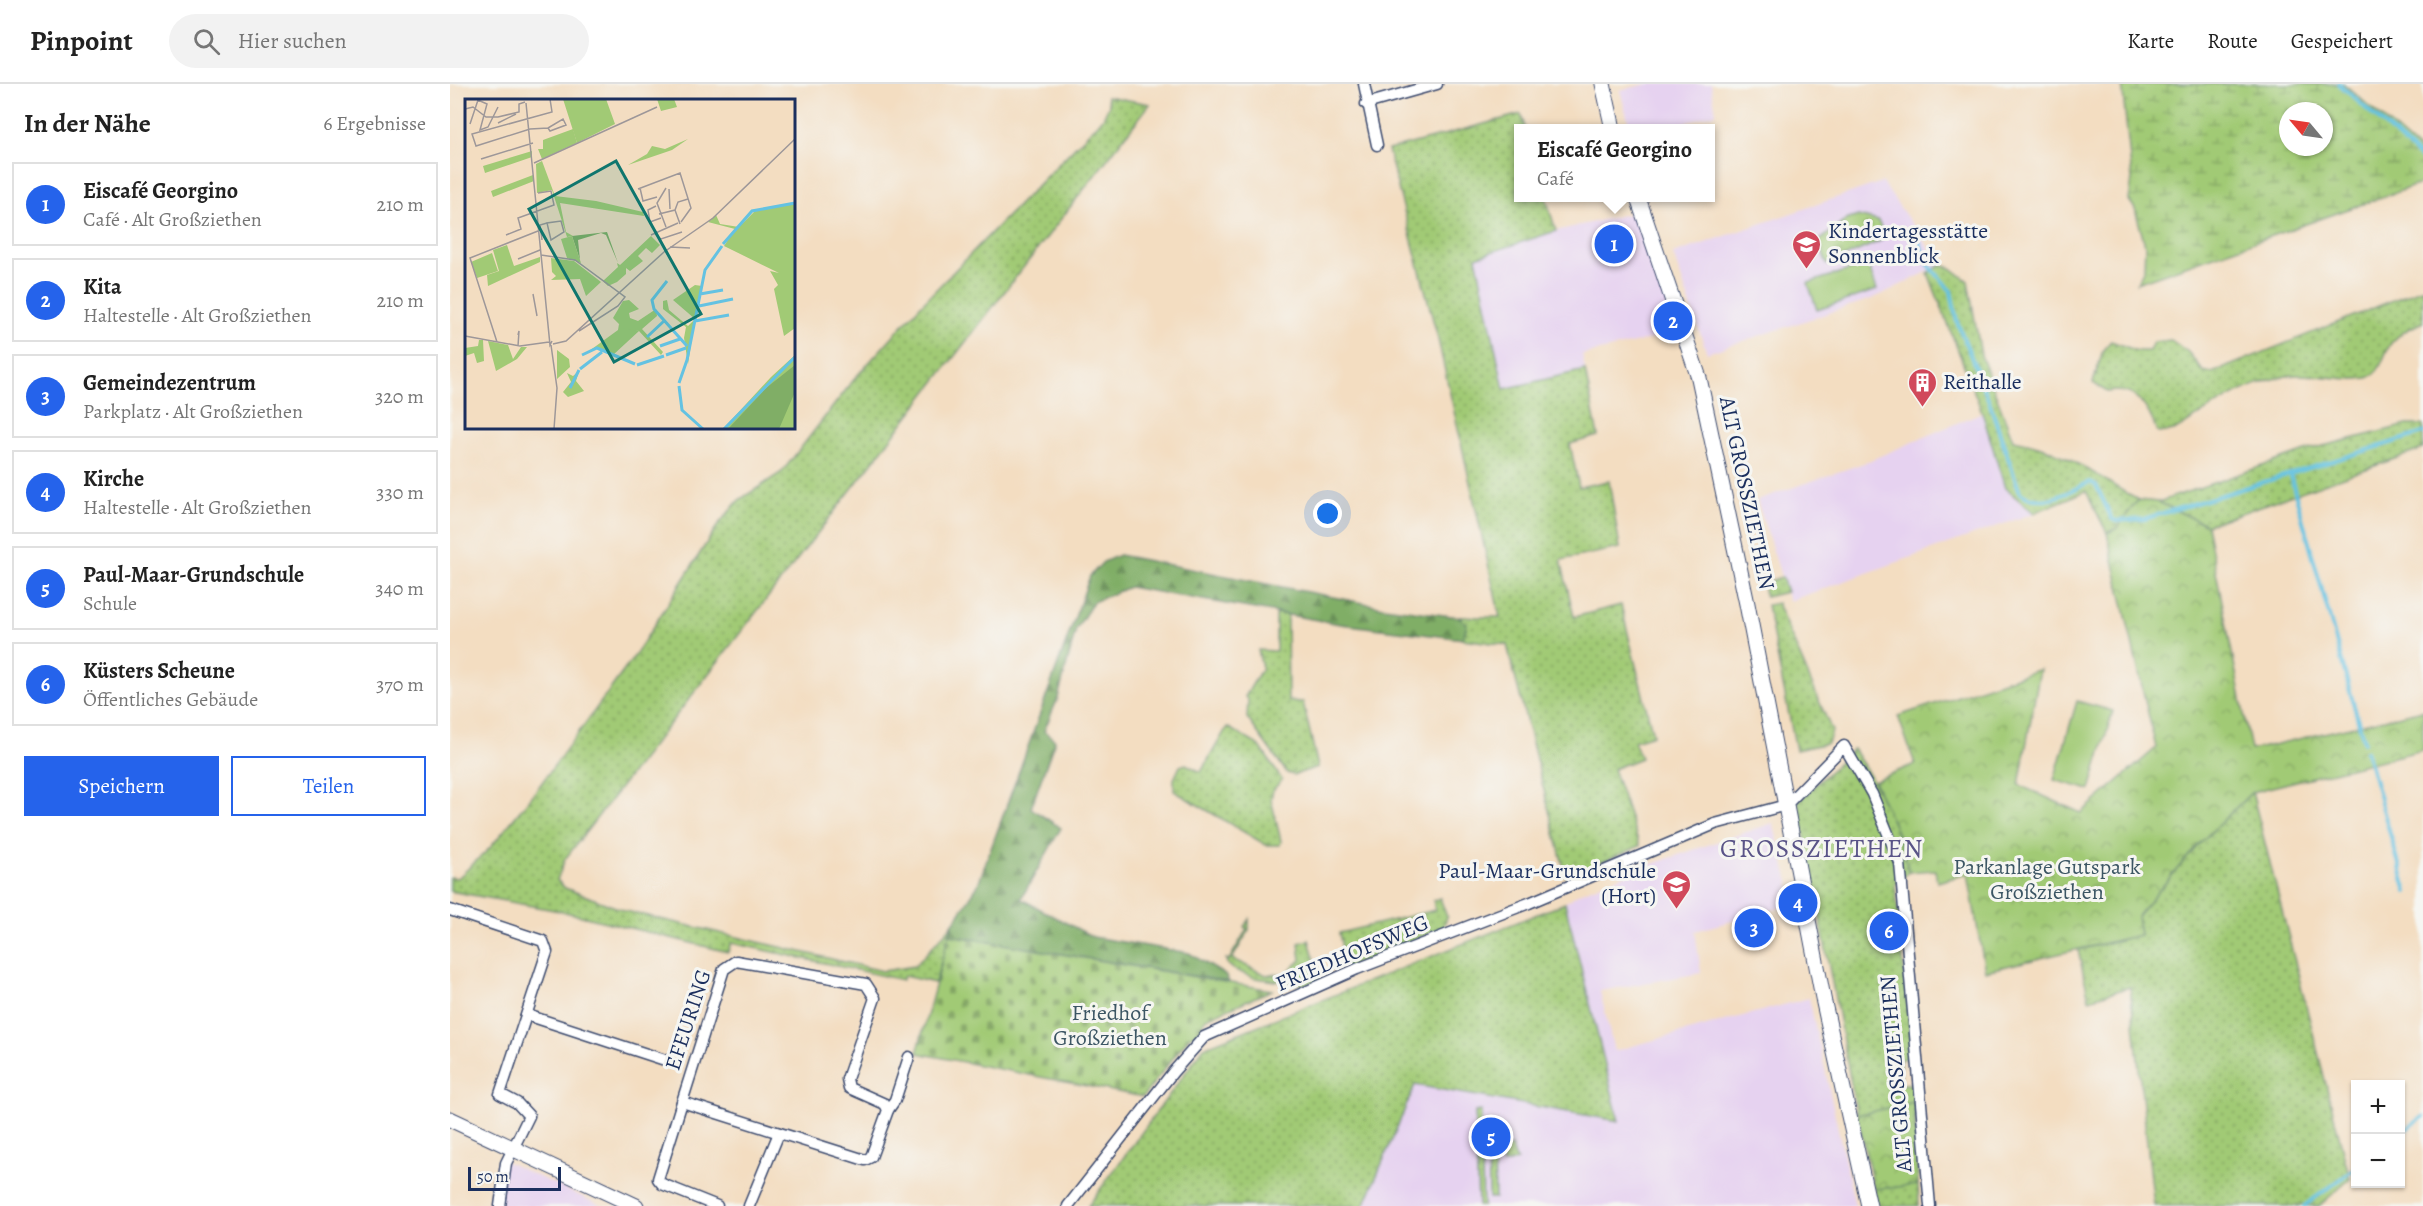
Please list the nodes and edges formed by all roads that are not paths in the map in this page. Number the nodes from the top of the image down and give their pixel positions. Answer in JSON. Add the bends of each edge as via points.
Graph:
{"nodes":[{"id":1,"x":1364,"y":84,"type":"edge"},
{"id":2,"x":1437,"y":84,"type":"edge"},
{"id":3,"x":1603,"y":84,"type":"edge"},
{"id":4,"x":1366,"y":104,"type":"junction"},
{"id":5,"x":1612,"y":124,"type":"edge"},
{"id":6,"x":1377,"y":145,"type":"dead end"},
{"id":7,"x":1639,"y":202,"type":"edge"},
{"id":8,"x":1786,"y":805,"type":"junction"},
{"id":9,"x":450,"y":910,"type":"edge"},
{"id":10,"x":527,"y":1016,"type":"junction"},
{"id":11,"x":909,"y":1057,"type":"dead end"},
{"id":12,"x":665,"y":1060,"type":"dead end"},
{"id":13,"x":682,"y":1102,"type":"junction"},
{"id":14,"x":888,"y":1110,"type":"junction"},
{"id":15,"x":450,"y":1119,"type":"edge"},
{"id":16,"x":778,"y":1133,"type":"junction"},
{"id":17,"x":512,"y":1149,"type":"junction"},
{"id":18,"x":627,"y":1204,"type":"edge"},
{"id":19,"x":500,"y":1206,"type":"edge"},
{"id":20,"x":717,"y":1206,"type":"edge"},
{"id":21,"x":749,"y":1206,"type":"edge"},
{"id":22,"x":1068,"y":1206,"type":"edge"},
{"id":23,"x":1869,"y":1206,"type":"edge"},
{"id":24,"x":1930,"y":1206,"type":"edge"}],
"edges":[{"from":1,"to":4,"type":"street"},
{"from":2,"to":4,"type":"street"},
{"from":3,"to":5,"type":"street"},
{"from":4,"to":6,"type":"street"},
{"from":7,"to":8,"type":"street","name":"ALT GROSSZIETHEN","via":[[1699,378]]},
{"from":8,"to":22,"type":"street","name":"FRIEDHOFSWEG","via":[[1715,824],[1529,903],[1357,969],[1204,1037]]},
{"from":8,"to":23,"type":"street","name":"ALT GROSSZIETHEN"},
{"from":8,"to":24,"type":"street","name":"ALT GROSSZIETHEN","via":[[1844,746],[1872,794],[1900,863]]},
{"from":9,"to":10,"type":"street","via":[[543,941],[547,952]]},
{"from":10,"to":12,"type":"street"},
{"from":10,"to":17,"type":"street","via":[[500,1094],[517,1103],[529,1116]]},
{"from":11,"to":14,"type":"street","name":"EFEURING","via":[[896,1100]]},
{"from":13,"to":14,"type":"street","name":"EFEURING","via":[[724,969],[736,961],[748,961],[866,984],[875,998],[847,1079],[849,1088],[885,1104]]},
{"from":13,"to":16,"type":"street","name":"EFEURING"},
{"from":13,"to":20,"type":"street","via":[[658,1179]]},
{"from":14,"to":16,"type":"street","name":"EFEURING","via":[[871,1157],[865,1160]]},
{"from":15,"to":17,"type":"street"},
{"from":16,"to":21,"type":"street"},
{"from":17,"to":18,"type":"street"},
{"from":17,"to":19,"type":"street"}]}
